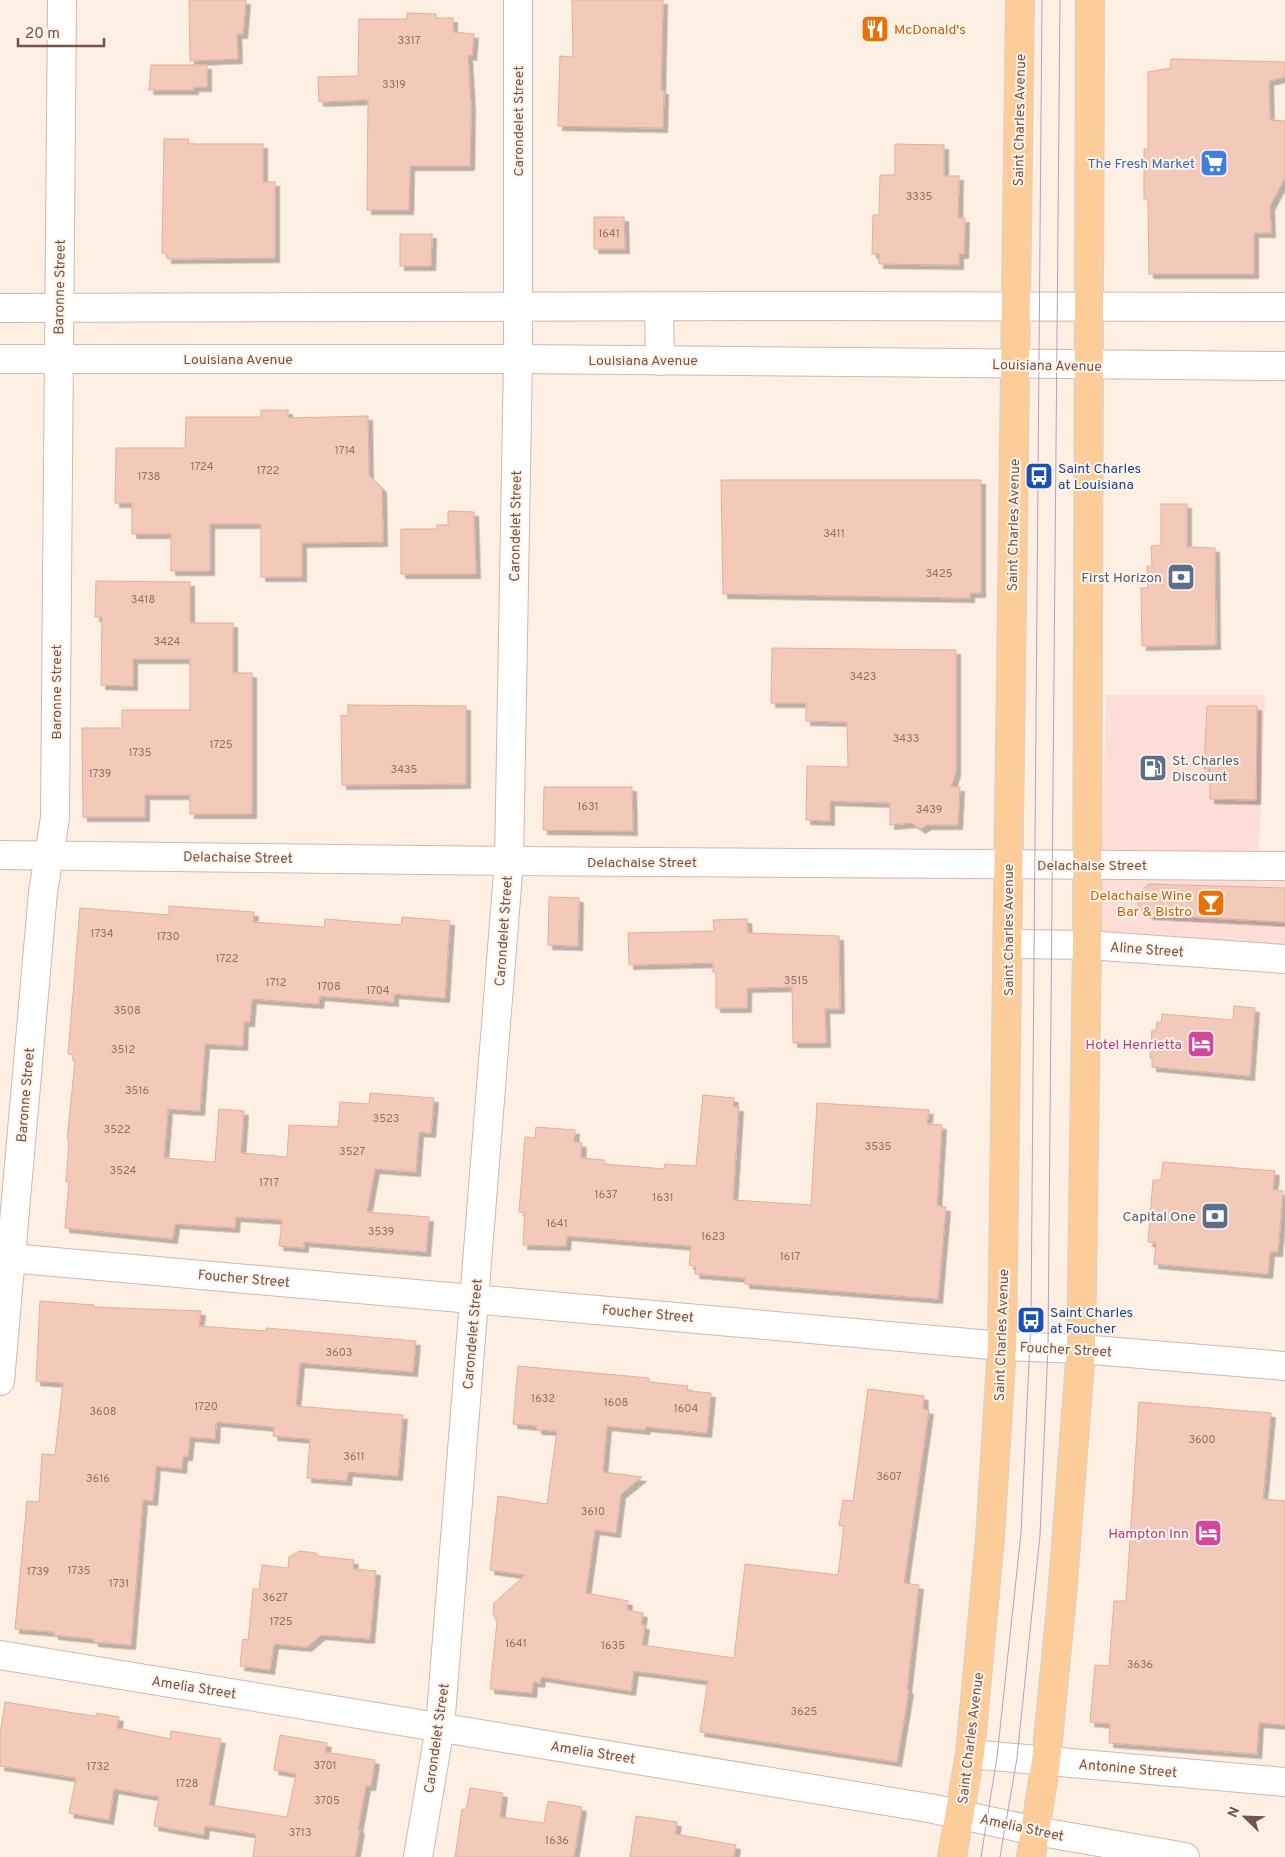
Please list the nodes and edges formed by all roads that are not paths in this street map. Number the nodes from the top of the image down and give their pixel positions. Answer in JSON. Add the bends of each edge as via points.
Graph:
{"nodes":[{"id":1,"x":62,"y":0,"type":"edge"},
{"id":2,"x":518,"y":0,"type":"edge"},
{"id":3,"x":1020,"y":0,"type":"edge"},
{"id":4,"x":1090,"y":0,"type":"edge"},
{"id":5,"x":1017,"y":306,"type":"junction"},
{"id":6,"x":1091,"y":306,"type":"junction"},
{"id":7,"x":517,"y":307,"type":"junction"},
{"id":8,"x":659,"y":307,"type":"junction"},
{"id":9,"x":1285,"y":307,"type":"edge"},
{"id":10,"x":0,"y":308,"type":"edge"},
{"id":11,"x":58,"y":309,"type":"junction"},
{"id":12,"x":58,"y":358,"type":"junction"},
{"id":13,"x":0,"y":359,"type":"edge"},
{"id":14,"x":518,"y":359,"type":"junction"},
{"id":15,"x":660,"y":360,"type":"junction"},
{"id":16,"x":1016,"y":364,"type":"junction"},
{"id":17,"x":1090,"y":366,"type":"junction"},
{"id":18,"x":1285,"y":366,"type":"edge"},
{"id":19,"x":49,"y":854,"type":"junction"},
{"id":20,"x":0,"y":855,"type":"edge"},
{"id":21,"x":509,"y":861,"type":"junction"},
{"id":22,"x":1008,"y":865,"type":"junction"},
{"id":23,"x":1087,"y":866,"type":"junction"},
{"id":24,"x":1285,"y":866,"type":"edge"},
{"id":25,"x":1009,"y":944,"type":"junction"},
{"id":26,"x":1087,"y":945,"type":"junction"},
{"id":27,"x":1285,"y":959,"type":"edge"},
{"id":28,"x":10,"y":1258,"type":"junction"},
{"id":29,"x":476,"y":1298,"type":"junction"},
{"id":30,"x":1002,"y":1346,"type":"junction"},
{"id":31,"x":1081,"y":1349,"type":"junction"},
{"id":32,"x":1285,"y":1366,"type":"edge"},
{"id":33,"x":0,"y":1381,"type":"edge"},
{"id":34,"x":0,"y":1655,"type":"edge"},
{"id":35,"x":440,"y":1727,"type":"junction"},
{"id":36,"x":970,"y":1754,"type":"junction"},
{"id":37,"x":1046,"y":1760,"type":"junction"},
{"id":38,"x":1285,"y":1782,"type":"edge"},
{"id":39,"x":961,"y":1813,"type":"junction"},
{"id":40,"x":1034,"y":1844,"type":"edge"},
{"id":41,"x":418,"y":1857,"type":"edge"},
{"id":42,"x":952,"y":1857,"type":"edge"},
{"id":43,"x":1185,"y":1857,"type":"edge"}],
"edges":[{"from":1,"to":11,"type":"street","name":"Baronne Street"},
{"from":2,"to":7,"type":"street","name":"Carondelet Street"},
{"from":3,"to":5,"type":"main road","name":"Saint Charles Avenue"},
{"from":4,"to":6,"type":"main road"},
{"from":5,"to":6,"type":"street"},
{"from":5,"to":8,"type":"street"},
{"from":5,"to":16,"type":"main road","name":"Saint Charles Avenue"},
{"from":6,"to":9,"type":"street"},
{"from":6,"to":17,"type":"main road"},
{"from":7,"to":8,"type":"street"},
{"from":7,"to":11,"type":"street"},
{"from":7,"to":14,"type":"street","name":"Carondelet Street"},
{"from":8,"to":15,"type":"street"},
{"from":10,"to":11,"type":"street"},
{"from":11,"to":12,"type":"street","name":"Baronne Street"},
{"from":12,"to":13,"type":"street","name":"Louisiana Avenue"},
{"from":12,"to":14,"type":"street","name":"Louisiana Avenue"},
{"from":12,"to":19,"type":"street","name":"Baronne Street","via":[[54,818]]},
{"from":14,"to":15,"type":"street","name":"Louisiana Avenue"},
{"from":14,"to":21,"type":"street","name":"Carondelet Street"},
{"from":15,"to":16,"type":"street","name":"Louisiana Avenue"},
{"from":16,"to":17,"type":"street","name":"Louisiana Avenue"},
{"from":16,"to":22,"type":"main road","name":"Saint Charles Avenue"},
{"from":17,"to":18,"type":"street","name":"Louisiana Avenue"},
{"from":17,"to":23,"type":"main road"},
{"from":19,"to":20,"type":"street","name":"Delachaise Street"},
{"from":19,"to":21,"type":"street","name":"Delachaise Street"},
{"from":19,"to":28,"type":"street","name":"Baronne Street"},
{"from":21,"to":22,"type":"street","name":"Delachaise Street"},
{"from":21,"to":29,"type":"street","name":"Carondelet Street"},
{"from":22,"to":23,"type":"street","name":"Delachaise Street"},
{"from":22,"to":25,"type":"main road","name":"Saint Charles Avenue"},
{"from":23,"to":24,"type":"street","name":"Delachaise Street"},
{"from":23,"to":26,"type":"main road"},
{"from":25,"to":26,"type":"street","name":"Aline Street"},
{"from":25,"to":30,"type":"main road","name":"Saint Charles Avenue"},
{"from":26,"to":27,"type":"street","name":"Aline Street"},
{"from":26,"to":31,"type":"main road"},
{"from":28,"to":29,"type":"street","name":"Foucher Street"},
{"from":28,"to":33,"type":"street","name":"Baronne Street"},
{"from":29,"to":30,"type":"street","name":"Foucher Street"},
{"from":29,"to":35,"type":"street","name":"Carondelet Street"},
{"from":30,"to":31,"type":"street","name":"Foucher Street"},
{"from":30,"to":36,"type":"main road","name":"Saint Charles Avenue","via":[[990,1538]]},
{"from":31,"to":32,"type":"street","name":"Foucher Street"},
{"from":31,"to":37,"type":"main road"},
{"from":34,"to":35,"type":"street","name":"Amelia Street"},
{"from":35,"to":39,"type":"street","name":"Amelia Street"},
{"from":35,"to":41,"type":"street","name":"Carondelet Street"},
{"from":36,"to":37,"type":"street","name":"Antonine Street"},
{"from":36,"to":39,"type":"main road","name":"Saint Charles Avenue"},
{"from":37,"to":38,"type":"street","name":"Antonine Street"},
{"from":37,"to":40,"type":"main road"},
{"from":39,"to":40,"type":"street","name":"Amelia Street"},
{"from":39,"to":42,"type":"main road","name":"Saint Charles Avenue"},
{"from":40,"to":43,"type":"street","name":"Amelia Street"}]}
